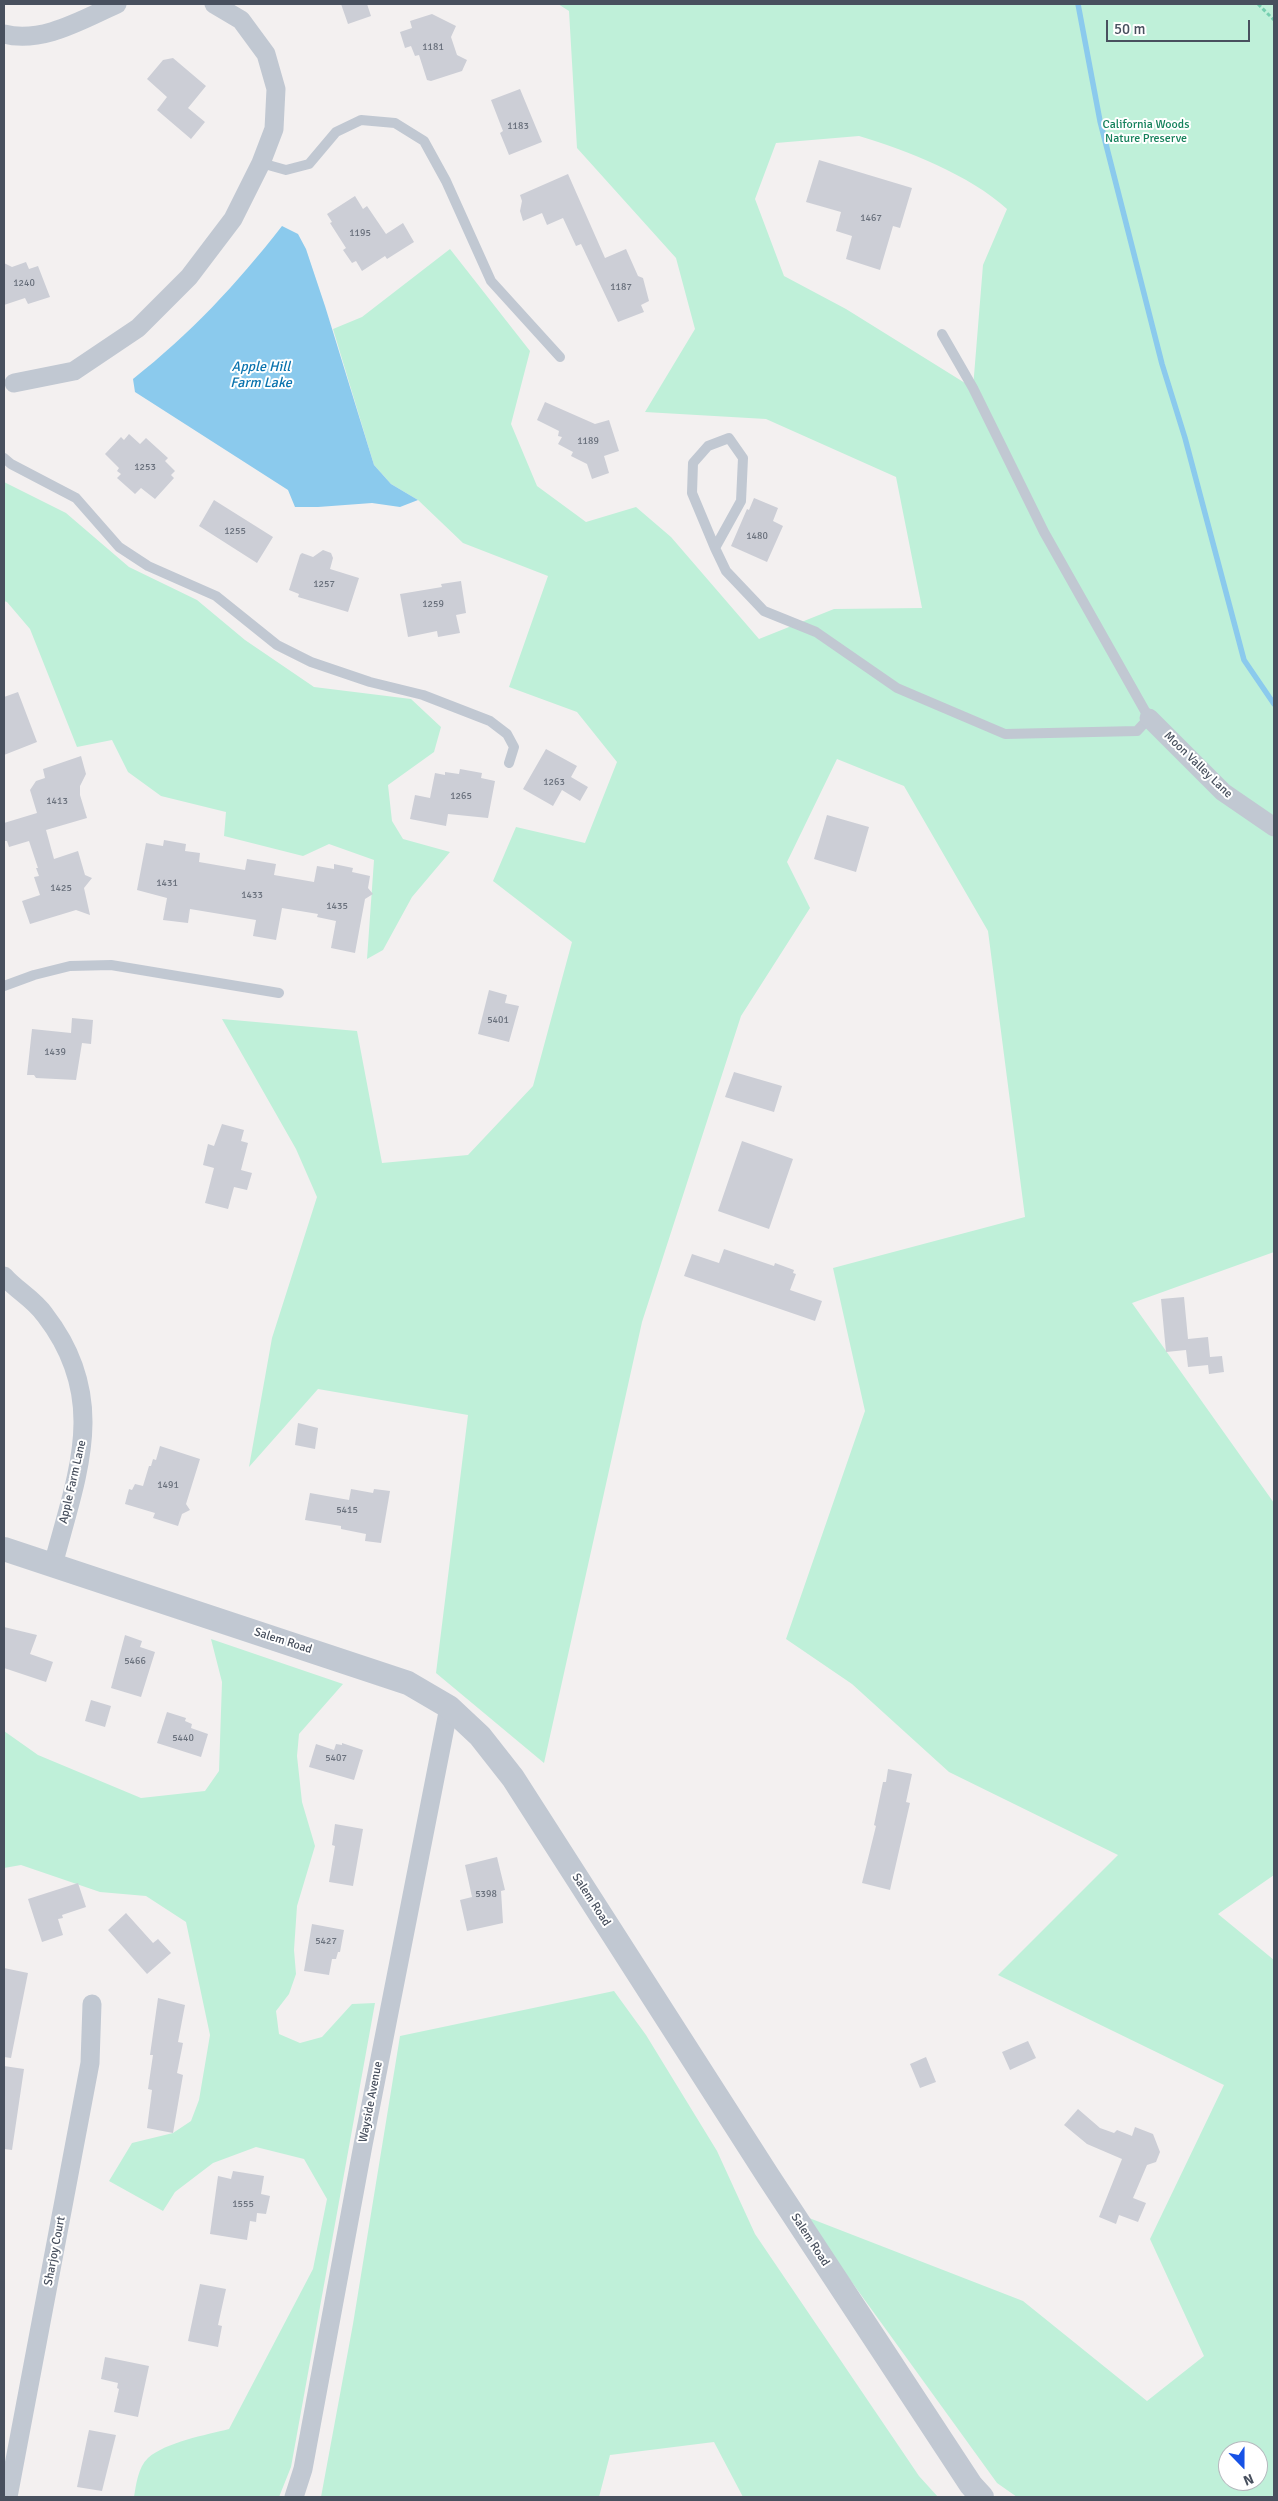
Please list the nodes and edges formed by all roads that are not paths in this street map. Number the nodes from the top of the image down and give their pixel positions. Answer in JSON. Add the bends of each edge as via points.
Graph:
{"nodes":[{"id":1,"x":117,"y":4,"type":"edge"},
{"id":2,"x":214,"y":4,"type":"edge"},
{"id":3,"x":4,"y":34,"type":"edge"},
{"id":4,"x":261,"y":163,"type":"junction"},
{"id":5,"x":942,"y":334,"type":"dead end"},
{"id":6,"x":560,"y":357,"type":"dead end"},
{"id":7,"x":7,"y":385,"type":"edge"},
{"id":8,"x":4,"y":458,"type":"edge"},
{"id":9,"x":715,"y":548,"type":"junction"},
{"id":10,"x":1149,"y":718,"type":"junction"},
{"id":11,"x":509,"y":763,"type":"dead end"},
{"id":12,"x":1274,"y":827,"type":"edge"},
{"id":13,"x":4,"y":986,"type":"edge"},
{"id":14,"x":279,"y":993,"type":"dead end"},
{"id":15,"x":4,"y":1276,"type":"edge"},
{"id":16,"x":4,"y":1548,"type":"edge"},
{"id":17,"x":53,"y":1565,"type":"junction"},
{"id":18,"x":449,"y":1707,"type":"junction"},
{"id":19,"x":92,"y":2004,"type":"dead end"},
{"id":20,"x":8,"y":2497,"type":"edge"},
{"id":21,"x":294,"y":2497,"type":"edge"},
{"id":22,"x":982,"y":2497,"type":"edge"}],
"edges":[{"from":1,"to":3,"type":"street","via":[[62,29],[12,36]]},
{"from":2,"to":4,"type":"street","via":[[241,20],[266,54],[276,89],[274,130]]},
{"from":4,"to":6,"type":"lane","via":[[286,170],[309,164],[336,132],[361,120],[395,123],[424,141],[446,181],[491,281]]},
{"from":4,"to":7,"type":"street","via":[[233,219],[189,277],[138,328],[74,371]]},
{"from":5,"to":10,"type":"lane","via":[[973,388],[1044,532]]},
{"from":8,"to":11,"type":"lane","via":[[76,498],[119,547],[148,566],[216,596],[278,645],[320,665],[423,695],[490,721],[507,734],[514,747]]},
{"from":9,"to":9,"type":"lane","via":[[692,493],[693,463],[708,446],[729,438],[743,458],[741,501]]},
{"from":9,"to":10,"type":"lane","via":[[726,571],[764,611],[816,632],[897,688],[1005,734],[1137,731]]},
{"from":10,"to":12,"type":"street","name":"Moon Valley Lane","via":[[1223,792]]},
{"from":13,"to":14,"type":"lane","via":[[70,966],[111,965]]},
{"from":15,"to":17,"type":"street","name":"Apple Farm Lane","via":[[45,1314],[64,1342],[81,1391],[85,1422],[82,1452]]},
{"from":16,"to":17,"type":"street","name":"Salem Road"},
{"from":17,"to":18,"type":"street","name":"Salem Road","via":[[408,1683]]},
{"from":18,"to":21,"type":"street","name":"Wayside Avenue","via":[[303,2469]]},
{"from":18,"to":22,"type":"street","name":"Salem Road","via":[[480,1736],[513,1778],[777,2190]]},
{"from":19,"to":20,"type":"street","name":"Sharjoy Court","via":[[90,2063]]}]}
